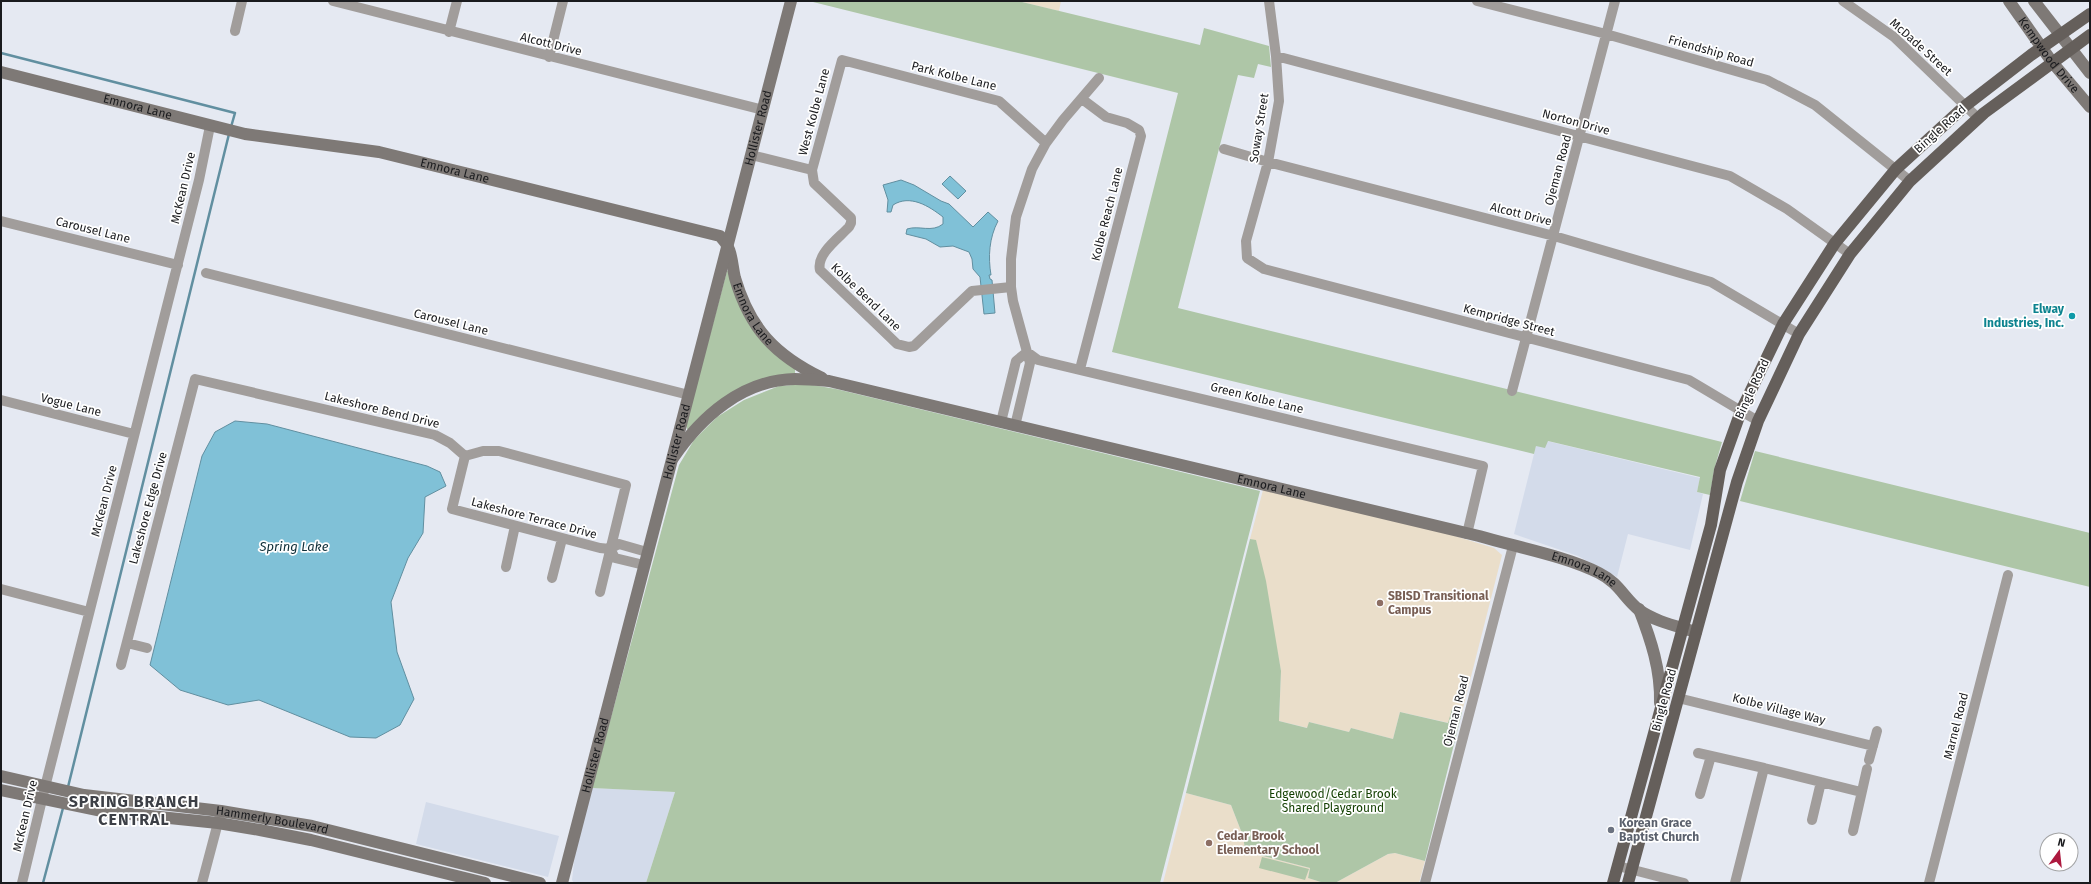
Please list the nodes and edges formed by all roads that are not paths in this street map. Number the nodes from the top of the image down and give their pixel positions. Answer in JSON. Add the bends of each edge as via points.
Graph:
{"nodes":[{"id":1,"x":242,"y":1,"type":"edge"},
{"id":2,"x":332,"y":1,"type":"edge"},
{"id":3,"x":457,"y":1,"type":"edge"},
{"id":4,"x":563,"y":1,"type":"edge"},
{"id":5,"x":791,"y":1,"type":"edge"},
{"id":6,"x":1269,"y":1,"type":"edge"},
{"id":7,"x":1478,"y":1,"type":"edge"},
{"id":8,"x":1615,"y":1,"type":"edge"},
{"id":9,"x":1843,"y":1,"type":"edge"},
{"id":10,"x":2009,"y":1,"type":"edge"},
{"id":11,"x":2034,"y":1,"type":"edge"},
{"id":12,"x":349,"y":3,"type":"edge"},
{"id":13,"x":2090,"y":14,"type":"edge"},
{"id":14,"x":235,"y":31,"type":"dead end"},
{"id":15,"x":449,"y":32,"type":"junction"},
{"id":16,"x":1606,"y":34,"type":"junction"},
{"id":17,"x":2061,"y":34,"type":"junction"},
{"id":18,"x":2090,"y":35,"type":"edge"},
{"id":19,"x":2043,"y":47,"type":"junction"},
{"id":20,"x":2070,"y":48,"type":"junction"},
{"id":21,"x":549,"y":56,"type":"junction"},
{"id":22,"x":1276,"y":56,"type":"junction"},
{"id":23,"x":842,"y":60,"type":"joint"},
{"id":24,"x":2052,"y":62,"type":"junction"},
{"id":25,"x":1,"y":72,"type":"edge"},
{"id":26,"x":2090,"y":73,"type":"edge"},
{"id":27,"x":1099,"y":78,"type":"dead end"},
{"id":28,"x":1082,"y":98,"type":"junction"},
{"id":29,"x":1965,"y":106,"type":"junction"},
{"id":30,"x":2090,"y":107,"type":"edge"},
{"id":31,"x":763,"y":110,"type":"junction"},
{"id":32,"x":1978,"y":118,"type":"junction"},
{"id":33,"x":210,"y":126,"type":"junction"},
{"id":34,"x":1580,"y":137,"type":"junction"},
{"id":35,"x":1046,"y":143,"type":"junction"},
{"id":36,"x":1224,"y":149,"type":"dead end"},
{"id":37,"x":757,"y":156,"type":"junction"},
{"id":38,"x":1268,"y":162,"type":"junction"},
{"id":39,"x":1896,"y":169,"type":"junction"},
{"id":40,"x":812,"y":170,"type":"junction"},
{"id":41,"x":1910,"y":181,"type":"junction"},
{"id":42,"x":1,"y":221,"type":"edge"},
{"id":43,"x":1554,"y":236,"type":"junction"},
{"id":44,"x":1834,"y":243,"type":"junction"},
{"id":45,"x":728,"y":244,"type":"junction"},
{"id":46,"x":1850,"y":254,"type":"junction"},
{"id":47,"x":1247,"y":258,"type":"joint"},
{"id":48,"x":178,"y":265,"type":"junction"},
{"id":49,"x":206,"y":273,"type":"dead end"},
{"id":50,"x":1006,"y":287,"type":"junction"},
{"id":51,"x":1782,"y":324,"type":"junction"},
{"id":52,"x":1799,"y":334,"type":"junction"},
{"id":53,"x":1526,"y":338,"type":"junction"},
{"id":54,"x":1027,"y":352,"type":"junction"},
{"id":55,"x":1080,"y":369,"type":"junction"},
{"id":56,"x":195,"y":378,"type":"joint"},
{"id":57,"x":829,"y":381,"type":"junction"},
{"id":58,"x":1512,"y":391,"type":"dead end"},
{"id":59,"x":689,"y":395,"type":"junction"},
{"id":60,"x":1,"y":400,"type":"edge"},
{"id":61,"x":1741,"y":411,"type":"junction"},
{"id":62,"x":1758,"y":421,"type":"junction"},
{"id":63,"x":1001,"y":422,"type":"junction"},
{"id":64,"x":1015,"y":426,"type":"junction"},
{"id":65,"x":134,"y":434,"type":"junction"},
{"id":66,"x":464,"y":456,"type":"junction"},
{"id":67,"x":673,"y":458,"type":"junction"},
{"id":68,"x":1711,"y":525,"type":"junction"},
{"id":69,"x":516,"y":526,"type":"junction"},
{"id":70,"x":1724,"y":528,"type":"junction"},
{"id":71,"x":1467,"y":534,"type":"junction"},
{"id":72,"x":562,"y":539,"type":"junction"},
{"id":73,"x":1513,"y":546,"type":"junction"},
{"id":74,"x":610,"y":549,"type":"junction"},
{"id":75,"x":647,"y":552,"type":"junction"},
{"id":76,"x":644,"y":565,"type":"junction"},
{"id":77,"x":506,"y":567,"type":"dead end"},
{"id":78,"x":2008,"y":575,"type":"dead end"},
{"id":79,"x":552,"y":578,"type":"dead end"},
{"id":80,"x":1,"y":589,"type":"edge"},
{"id":81,"x":600,"y":592,"type":"dead end"},
{"id":82,"x":1639,"y":610,"type":"junction"},
{"id":83,"x":89,"y":612,"type":"junction"},
{"id":84,"x":1683,"y":628,"type":"junction"},
{"id":85,"x":1696,"y":632,"type":"junction"},
{"id":86,"x":127,"y":643,"type":"junction"},
{"id":87,"x":146,"y":648,"type":"dead end"},
{"id":88,"x":121,"y":665,"type":"dead end"},
{"id":89,"x":1678,"y":698,"type":"junction"},
{"id":90,"x":1660,"y":715,"type":"junction"},
{"id":91,"x":1877,"y":731,"type":"dead end"},
{"id":92,"x":1873,"y":746,"type":"junction"},
{"id":93,"x":1698,"y":753,"type":"dead end"},
{"id":94,"x":1710,"y":756,"type":"junction"},
{"id":95,"x":1647,"y":761,"type":"junction"},
{"id":96,"x":1660,"y":765,"type":"junction"},
{"id":97,"x":1764,"y":768,"type":"junction"},
{"id":98,"x":1,"y":776,"type":"edge"},
{"id":99,"x":1821,"y":782,"type":"junction"},
{"id":100,"x":49,"y":788,"type":"junction"},
{"id":101,"x":1,"y":790,"type":"edge"},
{"id":102,"x":1861,"y":792,"type":"junction"},
{"id":103,"x":1700,"y":794,"type":"dead end"},
{"id":104,"x":47,"y":800,"type":"junction"},
{"id":105,"x":82,"y":801,"type":"junction"},
{"id":106,"x":221,"y":811,"type":"junction"},
{"id":107,"x":1812,"y":820,"type":"dead end"},
{"id":108,"x":218,"y":823,"type":"junction"},
{"id":109,"x":312,"y":826,"type":"junction"},
{"id":110,"x":1853,"y":831,"type":"dead end"},
{"id":111,"x":311,"y":840,"type":"junction"},
{"id":112,"x":433,"y":857,"type":"junction"},
{"id":113,"x":1618,"y":866,"type":"junction"},
{"id":114,"x":430,"y":869,"type":"junction"},
{"id":115,"x":1631,"y":870,"type":"junction"},
{"id":116,"x":22,"y":883,"type":"edge"},
{"id":117,"x":202,"y":883,"type":"edge"},
{"id":118,"x":484,"y":883,"type":"edge"},
{"id":119,"x":540,"y":883,"type":"edge"},
{"id":120,"x":562,"y":883,"type":"edge"},
{"id":121,"x":1425,"y":883,"type":"edge"},
{"id":122,"x":1613,"y":883,"type":"edge"},
{"id":123,"x":1628,"y":883,"type":"edge"},
{"id":124,"x":1684,"y":883,"type":"edge"},
{"id":125,"x":1735,"y":883,"type":"edge"},
{"id":126,"x":1929,"y":883,"type":"edge"}],
"edges":[{"from":1,"to":14,"type":"street"},
{"from":2,"to":12,"type":"street","name":"Alcott Drive"},
{"from":3,"to":15,"type":"street"},
{"from":4,"to":21,"type":"street"},
{"from":5,"to":31,"type":"street","name":"Hollister Road"},
{"from":6,"to":22,"type":"street","name":"Soway Street"},
{"from":7,"to":16,"type":"street","name":"Friendship Road"},
{"from":8,"to":16,"type":"street","name":"Ojeman Road"},
{"from":9,"to":29,"type":"street","name":"McDade Street","via":[[1894,37]]},
{"from":10,"to":19,"type":"street","name":"Kempwood Drive"},
{"from":11,"to":17,"type":"street","name":"Kempwood Drive"},
{"from":12,"to":15,"type":"street","name":"Alcott Drive"},
{"from":13,"to":17,"type":"main road","name":"Bingle Road"},
{"from":15,"to":21,"type":"street","name":"Alcott Drive"},
{"from":16,"to":34,"type":"street","name":"Ojeman Road"},
{"from":16,"to":39,"type":"street","name":"Friendship Road","via":[[1767,80],[1815,105]]},
{"from":17,"to":19,"type":"main road","name":"Bingle Road"},
{"from":17,"to":20,"type":"street","name":"Kempwood Drive"},
{"from":18,"to":20,"type":"main road","name":"Bingle Road"},
{"from":19,"to":24,"type":"street","name":"Kempwood Drive"},
{"from":19,"to":29,"type":"main road","name":"Bingle Road"},
{"from":20,"to":24,"type":"main road","name":"Bingle Road"},
{"from":20,"to":26,"type":"street","name":"Kempwood Drive"},
{"from":21,"to":31,"type":"street","name":"Alcott Drive"},
{"from":22,"to":34,"type":"street","name":"Norton Drive"},
{"from":22,"to":38,"type":"street","name":"Soway Street","via":[[1279,101]]},
{"from":23,"to":35,"type":"street","name":"Park Kolbe Lane","via":[[999,101]]},
{"from":23,"to":40,"type":"street","name":"West Kolbe Lane"},
{"from":24,"to":30,"type":"street","name":"Kempwood Drive"},
{"from":24,"to":32,"type":"main road","name":"Bingle Road"},
{"from":25,"to":33,"type":"street","name":"Emnora Lane"},
{"from":27,"to":28,"type":"street"},
{"from":28,"to":35,"type":"street"},
{"from":28,"to":55,"type":"street","name":"Kolbe Reach Lane","via":[[1102,116],[1127,123],[1139,130],[1141,136]]},
{"from":29,"to":32,"type":"street","name":"McDade Street"},
{"from":29,"to":39,"type":"main road","name":"Bingle Road"},
{"from":31,"to":37,"type":"street","name":"Hollister Road"},
{"from":32,"to":41,"type":"main road","name":"Bingle Road"},
{"from":33,"to":45,"type":"street","name":"Emnora Lane","via":[[245,134],[379,152],[422,161],[720,236]]},
{"from":33,"to":48,"type":"street","name":"McKean Drive"},
{"from":34,"to":43,"type":"street","name":"Ojeman Road"},
{"from":34,"to":44,"type":"street","name":"Norton Drive","via":[[1730,176],[1787,209]]},
{"from":35,"to":50,"type":"street","via":[[1025,188],[1016,217]]},
{"from":36,"to":38,"type":"street","name":"Alcott Drive"},
{"from":37,"to":40,"type":"street"},
{"from":37,"to":45,"type":"street","name":"Hollister Road"},
{"from":38,"to":43,"type":"street","name":"Alcott Drive"},
{"from":38,"to":47,"type":"street","name":"Soway Street","via":[[1246,241]]},
{"from":39,"to":41,"type":"street","name":"Friendship Road"},
{"from":39,"to":44,"type":"main road","name":"Bingle Road"},
{"from":40,"to":50,"type":"street","name":"Kolbe Bend Lane","via":[[814,183],[850,218],[851,223],[822,256],[820,270],[897,344],[914,346],[972,291]]},
{"from":41,"to":46,"type":"main road","name":"Bingle Road"},
{"from":42,"to":48,"type":"street","name":"Carousel Lane"},
{"from":43,"to":51,"type":"street","name":"Alcott Drive","via":[[1711,282]]},
{"from":43,"to":53,"type":"street","name":"Ojeman Road"},
{"from":44,"to":46,"type":"street","name":"Norton Drive"},
{"from":44,"to":51,"type":"main road","name":"Bingle Road"},
{"from":45,"to":57,"type":"street","name":"Emnora Lane","via":[[740,295],[763,336],[799,367]]},
{"from":45,"to":59,"type":"street","name":"Hollister Road"},
{"from":46,"to":52,"type":"main road","name":"Bingle Road"},
{"from":47,"to":53,"type":"street","name":"Kempridge Street","via":[[1264,269]]},
{"from":48,"to":65,"type":"street","name":"McKean Drive"},
{"from":49,"to":59,"type":"street","name":"Carousel Lane"},
{"from":50,"to":54,"type":"street","via":[[1013,301]]},
{"from":51,"to":52,"type":"street","name":"Alcott Drive"},
{"from":51,"to":61,"type":"main road","name":"Bingle Road"},
{"from":52,"to":62,"type":"main road","name":"Bingle Road"},
{"from":53,"to":58,"type":"street","name":"Ojeman Road"},
{"from":53,"to":61,"type":"street","name":"Kempridge Street","via":[[1689,380]]},
{"from":54,"to":55,"type":"street","name":"Green Kolbe Lane","via":[[1038,360]]},
{"from":54,"to":63,"type":"street","via":[[1016,361]]},
{"from":54,"to":64,"type":"street","via":[[1030,363]]},
{"from":55,"to":71,"type":"street","name":"Green Kolbe Lane","via":[[1483,466]]},
{"from":56,"to":66,"type":"street","name":"Lakeshore Bend Drive","via":[[435,435],[450,443]]},
{"from":56,"to":86,"type":"street","name":"Lakeshore Edge Drive"},
{"from":57,"to":63,"type":"street","name":"Emnora Lane"},
{"from":57,"to":67,"type":"street","name":"Emnora Lane","via":[[794,379],[770,382],[747,390],[707,416]]},
{"from":59,"to":67,"type":"street","name":"Hollister Road"},
{"from":60,"to":65,"type":"street","name":"Vogue Lane"},
{"from":61,"to":62,"type":"street","name":"Kempridge Street"},
{"from":61,"to":68,"type":"main road","name":"Bingle Road","via":[[1720,470]]},
{"from":62,"to":70,"type":"main road","name":"Bingle Road"},
{"from":63,"to":64,"type":"street","name":"Emnora Lane"},
{"from":64,"to":71,"type":"street","name":"Emnora Lane"},
{"from":65,"to":83,"type":"street","name":"McKean Drive"},
{"from":66,"to":69,"type":"street","name":"Lakeshore Terrace Drive","via":[[452,509]]},
{"from":66,"to":74,"type":"street","via":[[483,451],[499,451],[626,485]]},
{"from":67,"to":75,"type":"street","name":"Hollister Road"},
{"from":68,"to":70,"type":"main road"},
{"from":68,"to":84,"type":"main road","name":"Bingle Road"},
{"from":69,"to":72,"type":"street","name":"Lakeshore Terrace Drive"},
{"from":69,"to":77,"type":"street"},
{"from":70,"to":85,"type":"main road","name":"Bingle Road"},
{"from":71,"to":73,"type":"street","name":"Emnora Lane"},
{"from":72,"to":74,"type":"street","name":"Lakeshore Terrace Drive"},
{"from":72,"to":79,"type":"street"},
{"from":73,"to":82,"type":"street","name":"Emnora Lane","via":[[1582,565],[1600,573],[1617,584]]},
{"from":73,"to":121,"type":"street","name":"Ojeman Road"},
{"from":74,"to":75,"type":"street","name":"Lakeshore Terrace Drive","via":[[619,544]]},
{"from":74,"to":76,"type":"street","name":"Lakeshore Terrace Drive","via":[[615,558]]},
{"from":74,"to":81,"type":"street"},
{"from":75,"to":76,"type":"street","name":"Hollister Road"},
{"from":76,"to":120,"type":"street","name":"Hollister Road"},
{"from":78,"to":126,"type":"street","name":"Marnel Road"},
{"from":80,"to":83,"type":"street"},
{"from":82,"to":84,"type":"street","name":"Emnora Lane","via":[[1662,622]]},
{"from":82,"to":90,"type":"street","via":[[1653,646],[1659,675]]},
{"from":83,"to":100,"type":"street","name":"McKean Drive"},
{"from":84,"to":85,"type":"street","name":"Emnora Lane"},
{"from":84,"to":90,"type":"main road","name":"Bingle Road"},
{"from":85,"to":89,"type":"main road","name":"Bingle Road"},
{"from":86,"to":87,"type":"street"},
{"from":86,"to":88,"type":"street","name":"Lakeshore Edge Drive"},
{"from":89,"to":92,"type":"street","name":"Kolbe Village Way"},
{"from":89,"to":96,"type":"main road","name":"Bingle Road"},
{"from":90,"to":95,"type":"main road","name":"Bingle Road"},
{"from":91,"to":92,"type":"street"},
{"from":92,"to":102,"type":"street"},
{"from":93,"to":94,"type":"street"},
{"from":94,"to":97,"type":"street"},
{"from":94,"to":103,"type":"street"},
{"from":95,"to":96,"type":"main road"},
{"from":95,"to":113,"type":"main road","name":"Bingle Road"},
{"from":96,"to":115,"type":"main road","name":"Bingle Road"},
{"from":97,"to":99,"type":"street"},
{"from":97,"to":125,"type":"street"},
{"from":98,"to":100,"type":"street","name":"Hammerly Boulevard"},
{"from":99,"to":102,"type":"street"},
{"from":99,"to":107,"type":"street"},
{"from":100,"to":104,"type":"street","name":"McKean Drive"},
{"from":100,"to":105,"type":"street","name":"Hammerly Boulevard"},
{"from":101,"to":104,"type":"street","name":"Hammerly Boulevard"},
{"from":102,"to":110,"type":"street"},
{"from":104,"to":105,"type":"street","name":"Hammerly Boulevard"},
{"from":104,"to":116,"type":"street","name":"McKean Drive"},
{"from":105,"to":106,"type":"street","name":"Hammerly Boulevard"},
{"from":105,"to":108,"type":"street","name":"Hammerly Boulevard","via":[[135,816]]},
{"from":106,"to":108,"type":"street"},
{"from":106,"to":109,"type":"street","name":"Hammerly Boulevard"},
{"from":108,"to":111,"type":"street","name":"Hammerly Boulevard"},
{"from":108,"to":117,"type":"street"},
{"from":109,"to":111,"type":"street"},
{"from":109,"to":112,"type":"street","name":"Hammerly Boulevard"},
{"from":111,"to":114,"type":"street","name":"Hammerly Boulevard"},
{"from":112,"to":114,"type":"street"},
{"from":112,"to":119,"type":"street","name":"Hammerly Boulevard"},
{"from":113,"to":115,"type":"street"},
{"from":113,"to":122,"type":"main road","name":"Bingle Road"},
{"from":114,"to":118,"type":"street","name":"Hammerly Boulevard"},
{"from":115,"to":123,"type":"main road","name":"Bingle Road"},
{"from":115,"to":124,"type":"street"}]}
